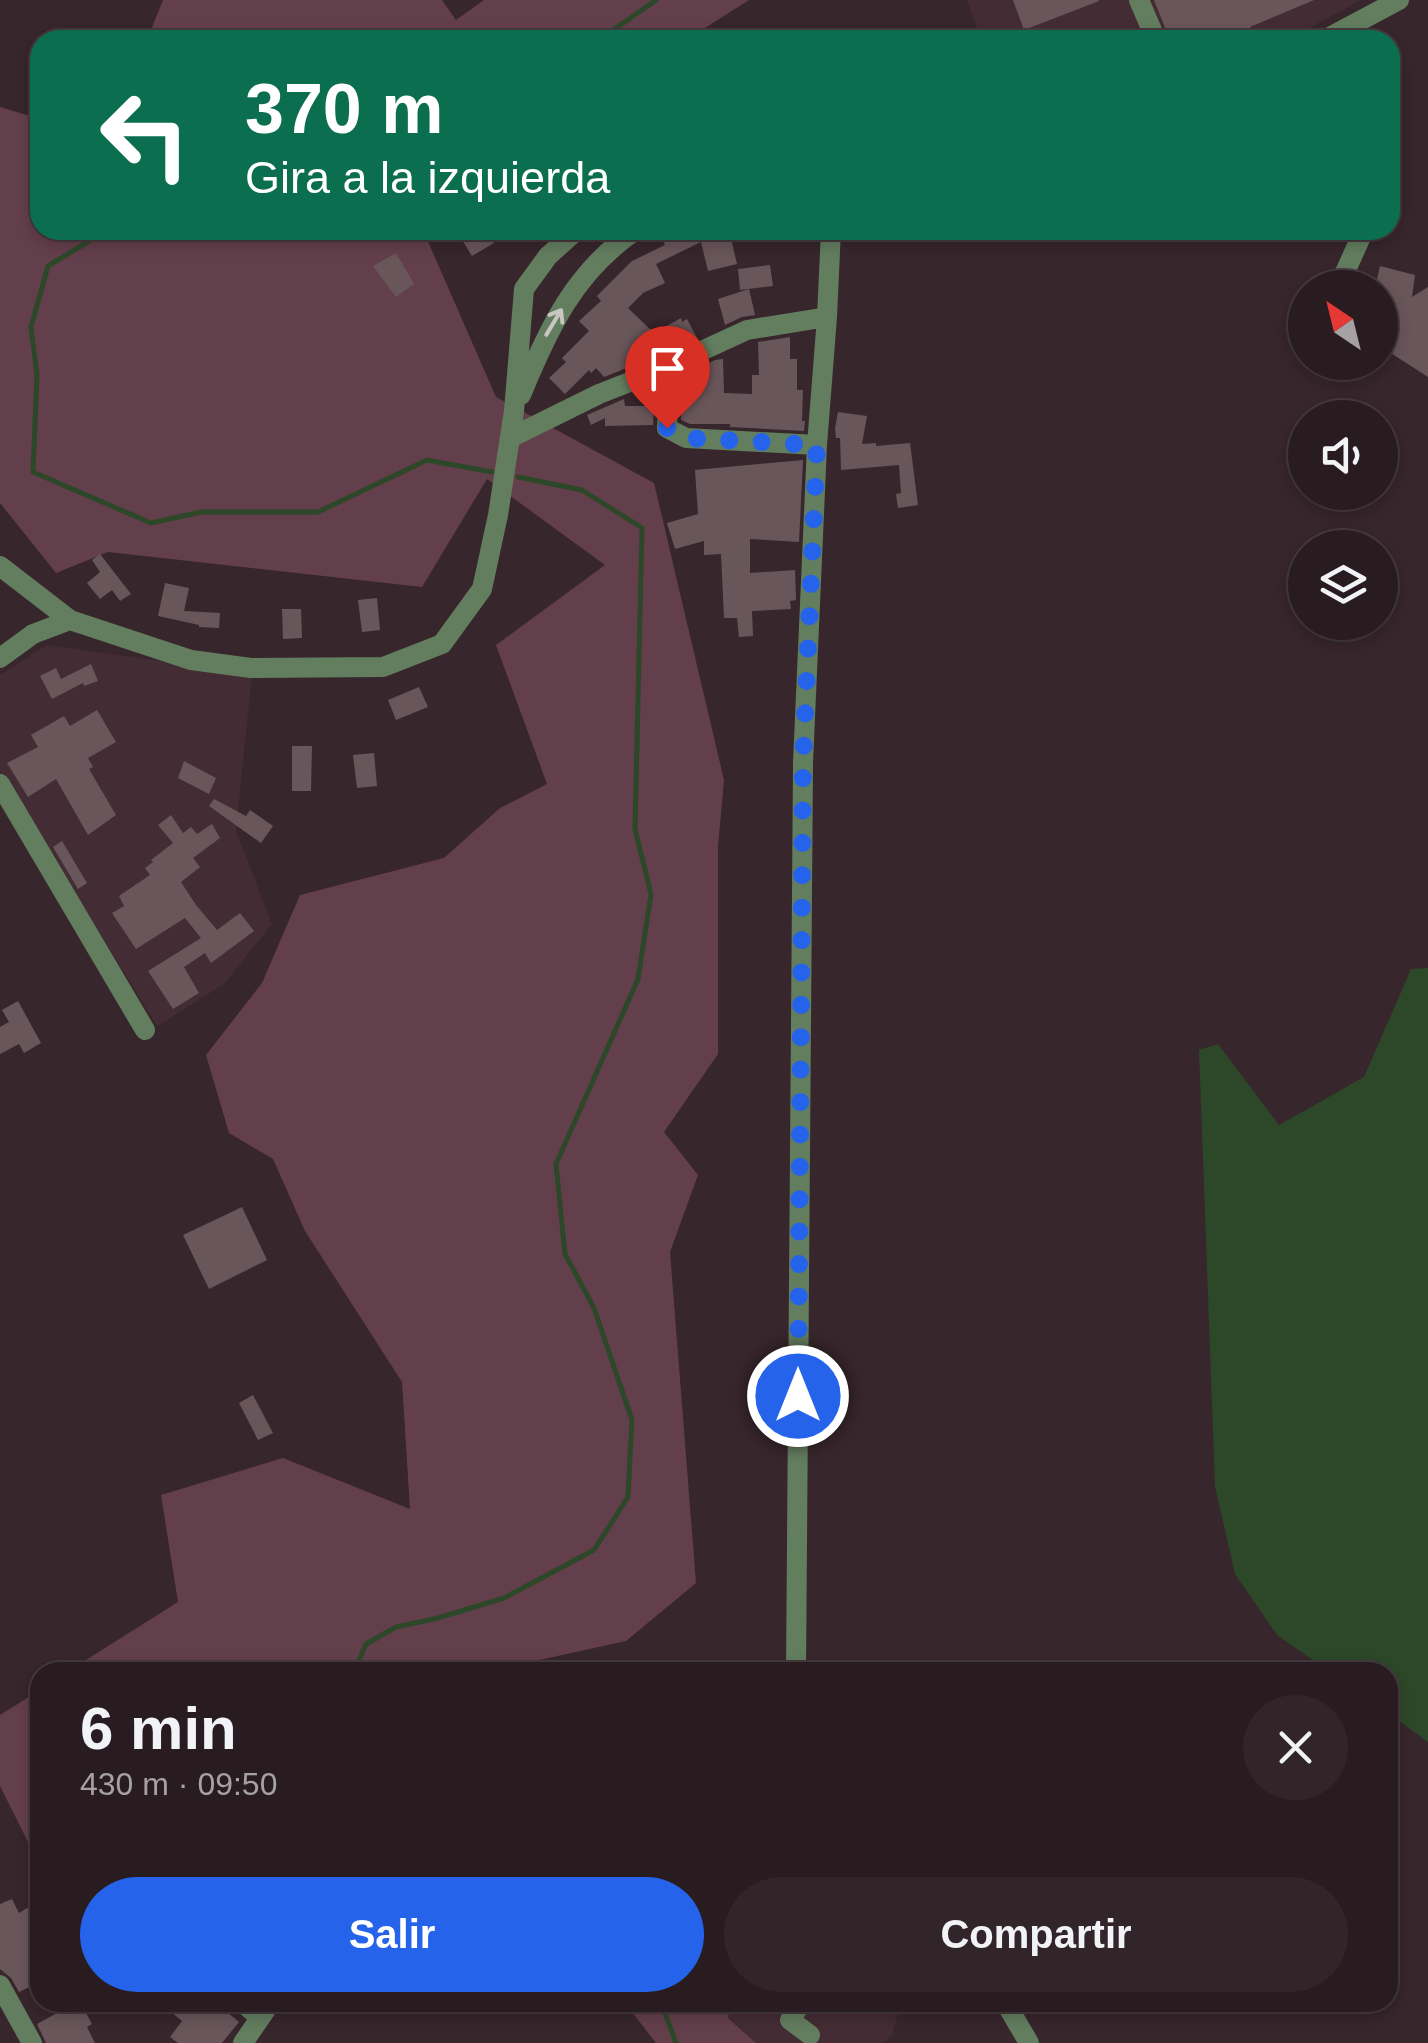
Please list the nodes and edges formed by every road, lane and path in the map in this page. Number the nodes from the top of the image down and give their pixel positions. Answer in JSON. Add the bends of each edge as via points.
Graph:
{"nodes":[{"id":1,"x":1139,"y":0,"type":"edge"},
{"id":2,"x":1399,"y":0,"type":"edge"},
{"id":3,"x":1152,"y":30,"type":"edge"},
{"id":4,"x":1346,"y":30,"type":"edge"},
{"id":5,"x":566,"y":240,"type":"edge"},
{"id":6,"x":621,"y":240,"type":"edge"},
{"id":7,"x":830,"y":240,"type":"edge"},
{"id":8,"x":1360,"y":240,"type":"edge"},
{"id":9,"x":1346,"y":270,"type":"edge"},
{"id":10,"x":827,"y":317,"type":"junction"},
{"id":11,"x":660,"y":370,"type":"junction"},
{"id":12,"x":514,"y":411,"type":"junction"},
{"id":13,"x":510,"y":438,"type":"junction"},
{"id":14,"x":817,"y":445,"type":"junction"},
{"id":15,"x":0,"y":566,"type":"edge"},
{"id":16,"x":70,"y":620,"type":"junction"},
{"id":17,"x":0,"y":658,"type":"edge"},
{"id":18,"x":0,"y":784,"type":"edge"},
{"id":19,"x":145,"y":1030,"type":"dead end"},
{"id":20,"x":796,"y":1662,"type":"edge"},
{"id":21,"x":0,"y":1985,"type":"edge"},
{"id":22,"x":264,"y":2012,"type":"edge"},
{"id":23,"x":795,"y":2012,"type":"edge"},
{"id":24,"x":1010,"y":2012,"type":"edge"},
{"id":25,"x":810,"y":2035,"type":"dead end"},
{"id":26,"x":32,"y":2043,"type":"edge"},
{"id":27,"x":243,"y":2043,"type":"edge"},
{"id":28,"x":1029,"y":2043,"type":"edge"}],
"edges":[{"from":1,"to":3,"type":"street"},
{"from":2,"to":4,"type":"street"},
{"from":5,"to":12,"type":"street","via":[[524,289]]},
{"from":12,"to":6,"type":"street","one_way":true,"via":[[546,334],[575,288]]},
{"from":7,"to":10,"type":"street"},
{"from":8,"to":9,"type":"street"},
{"from":10,"to":11,"type":"street","via":[[748,330]]},
{"from":10,"to":14,"type":"street"},
{"from":11,"to":13,"type":"street"},
{"from":11,"to":14,"type":"street","via":[[667,428],[686,438]]},
{"from":12,"to":13,"type":"street"},
{"from":13,"to":16,"type":"street","via":[[482,588],[442,644],[382,667],[251,668],[192,660]]},
{"from":14,"to":20,"type":"street","via":[[803,763]]},
{"from":15,"to":16,"type":"street"},
{"from":16,"to":17,"type":"street"},
{"from":18,"to":19,"type":"street"},
{"from":21,"to":26,"type":"street"},
{"from":22,"to":27,"type":"street"},
{"from":23,"to":25,"type":"street","via":[[790,2020]]},
{"from":24,"to":28,"type":"street"}]}
